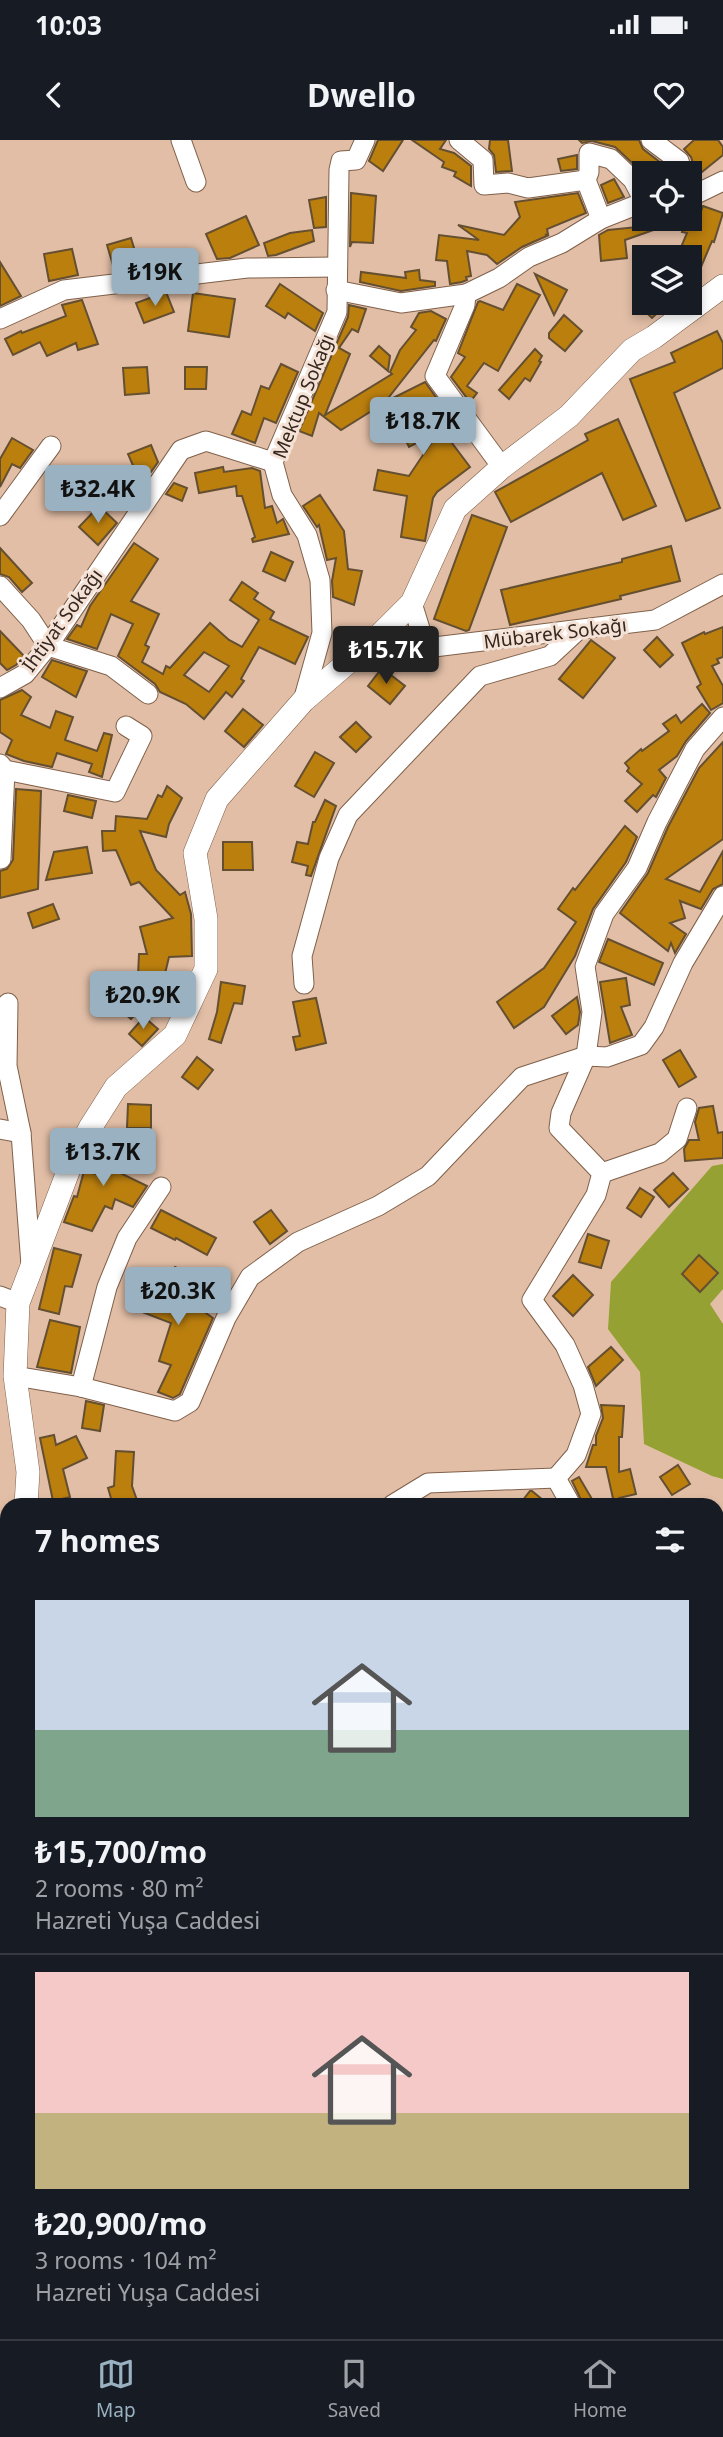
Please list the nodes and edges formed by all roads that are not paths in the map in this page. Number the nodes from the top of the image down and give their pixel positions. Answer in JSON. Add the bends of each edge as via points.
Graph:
{"nodes":[{"id":1,"x":181,"y":140,"type":"edge"},
{"id":2,"x":365,"y":140,"type":"edge"},
{"id":3,"x":458,"y":140,"type":"edge"},
{"id":4,"x":651,"y":140,"type":"edge"},
{"id":5,"x":679,"y":161,"type":"edge"},
{"id":6,"x":586,"y":180,"type":"junction"},
{"id":7,"x":632,"y":180,"type":"edge"},
{"id":8,"x":723,"y":181,"type":"edge"},
{"id":9,"x":197,"y":182,"type":"dead end"},
{"id":10,"x":702,"y":189,"type":"edge"},
{"id":11,"x":632,"y":206,"type":"edge"},
{"id":12,"x":601,"y":219,"type":"junction"},
{"id":13,"x":337,"y":267,"type":"junction"},
{"id":14,"x":723,"y":286,"type":"edge"},
{"id":15,"x":336,"y":290,"type":"junction"},
{"id":16,"x":466,"y":294,"type":"junction"},
{"id":17,"x":0,"y":319,"type":"edge"},
{"id":18,"x":51,"y":446,"type":"dead end"},
{"id":19,"x":273,"y":462,"type":"junction"},
{"id":20,"x":502,"y":467,"type":"junction"},
{"id":21,"x":0,"y":516,"type":"edge"},
{"id":22,"x":723,"y":584,"type":"edge"},
{"id":23,"x":0,"y":586,"type":"edge"},
{"id":24,"x":412,"y":603,"type":"junction"},
{"id":25,"x":578,"y":630,"type":"junction"},
{"id":26,"x":48,"y":646,"type":"junction"},
{"id":27,"x":0,"y":688,"type":"edge"},
{"id":28,"x":148,"y":694,"type":"dead end"},
{"id":29,"x":303,"y":701,"type":"junction"},
{"id":30,"x":723,"y":717,"type":"edge"},
{"id":31,"x":126,"y":726,"type":"dead end"},
{"id":32,"x":3,"y":767,"type":"edge"},
{"id":33,"x":1,"y":859,"type":"edge"},
{"id":34,"x":723,"y":899,"type":"edge"},
{"id":35,"x":723,"y":923,"type":"edge"},
{"id":36,"x":304,"y":984,"type":"dead end"},
{"id":37,"x":8,"y":1003,"type":"dead end"},
{"id":38,"x":586,"y":1056,"type":"junction"},
{"id":39,"x":687,"y":1108,"type":"dead end"},
{"id":40,"x":0,"y":1129,"type":"edge"},
{"id":41,"x":21,"y":1133,"type":"junction"},
{"id":42,"x":602,"y":1174,"type":"junction"},
{"id":43,"x":161,"y":1187,"type":"dead end"},
{"id":44,"x":31,"y":1266,"type":"junction"},
{"id":45,"x":9,"y":1299,"type":"edge"},
{"id":46,"x":15,"y":1376,"type":"junction"},
{"id":47,"x":81,"y":1387,"type":"junction"},
{"id":48,"x":556,"y":1478,"type":"junction"},
{"id":49,"x":26,"y":1498,"type":"edge"},
{"id":50,"x":404,"y":1498,"type":"edge"},
{"id":51,"x":567,"y":1498,"type":"edge"}],
"edges":[{"from":1,"to":9,"type":"street"},
{"from":2,"to":13,"type":"street","name":"Mektup Sokağı","via":[[356,160],[341,161],[339,170]]},
{"from":3,"to":6,"type":"street","via":[[483,160],[484,185],[509,183],[528,188]]},
{"from":4,"to":5,"type":"street"},
{"from":6,"to":7,"type":"street","via":[[589,153],[611,159]]},
{"from":6,"to":12,"type":"street"},
{"from":8,"to":10,"type":"street"},
{"from":11,"to":12,"type":"street"},
{"from":12,"to":16,"type":"street"},
{"from":13,"to":15,"type":"street","name":"Mektup Sokağı"},
{"from":13,"to":17,"type":"street","via":[[247,268],[64,290]]},
{"from":14,"to":20,"type":"street","via":[[632,350],[569,416]]},
{"from":15,"to":16,"type":"street","via":[[401,303]]},
{"from":15,"to":19,"type":"street","name":"Mektup Sokağı","via":[[337,312]]},
{"from":16,"to":20,"type":"street","via":[[435,376]]},
{"from":18,"to":21,"type":"street"},
{"from":19,"to":26,"type":"street","name":"İhtiyat Sokağı","via":[[206,441],[181,450]]},
{"from":19,"to":29,"type":"street","name":"Mektup Sokağı","via":[[282,495],[307,534],[320,580],[322,633]]},
{"from":20,"to":24,"type":"street","via":[[455,509]]},
{"from":22,"to":25,"type":"street","name":"Mübarek Sokağı","via":[[655,620]]},
{"from":23,"to":26,"type":"street"},
{"from":24,"to":25,"type":"street","name":"Mübarek Sokağı","via":[[426,648]]},
{"from":24,"to":29,"type":"street"},
{"from":25,"to":36,"type":"street","via":[[551,656],[480,676],[348,815],[329,858],[302,956]]},
{"from":26,"to":27,"type":"street","name":"İhtiyat Sokağı","via":[[26,674]]},
{"from":26,"to":28,"type":"street","via":[[111,666]]},
{"from":29,"to":44,"type":"street","via":[[217,799],[195,853],[206,919],[206,969],[175,1035],[116,1087],[90,1128]]},
{"from":30,"to":38,"type":"street","via":[[695,750],[637,868],[604,914],[585,966],[592,1012]]},
{"from":31,"to":32,"type":"street","via":[[142,736],[115,792]]},
{"from":32,"to":33,"type":"street"},
{"from":34,"to":35,"type":"street"},
{"from":34,"to":38,"type":"street","via":[[683,963],[641,1045],[607,1057]]},
{"from":37,"to":41,"type":"street","via":[[7,1066]]},
{"from":38,"to":42,"type":"street","via":[[559,1128]]},
{"from":38,"to":47,"type":"street","via":[[522,1077],[428,1176],[377,1206],[298,1242],[250,1277],[226,1318],[190,1402],[175,1411]]},
{"from":39,"to":42,"type":"street","via":[[677,1139],[660,1153]]},
{"from":40,"to":41,"type":"street"},
{"from":41,"to":44,"type":"street"},
{"from":42,"to":48,"type":"street","via":[[596,1195],[532,1300],[565,1345],[591,1415],[576,1455]]},
{"from":43,"to":47,"type":"street","via":[[127,1238],[107,1287]]},
{"from":44,"to":45,"type":"street"},
{"from":45,"to":46,"type":"street"},
{"from":46,"to":47,"type":"street"},
{"from":46,"to":49,"type":"street","via":[[28,1472]]},
{"from":48,"to":50,"type":"street","via":[[428,1483]]},
{"from":48,"to":51,"type":"street"}]}
